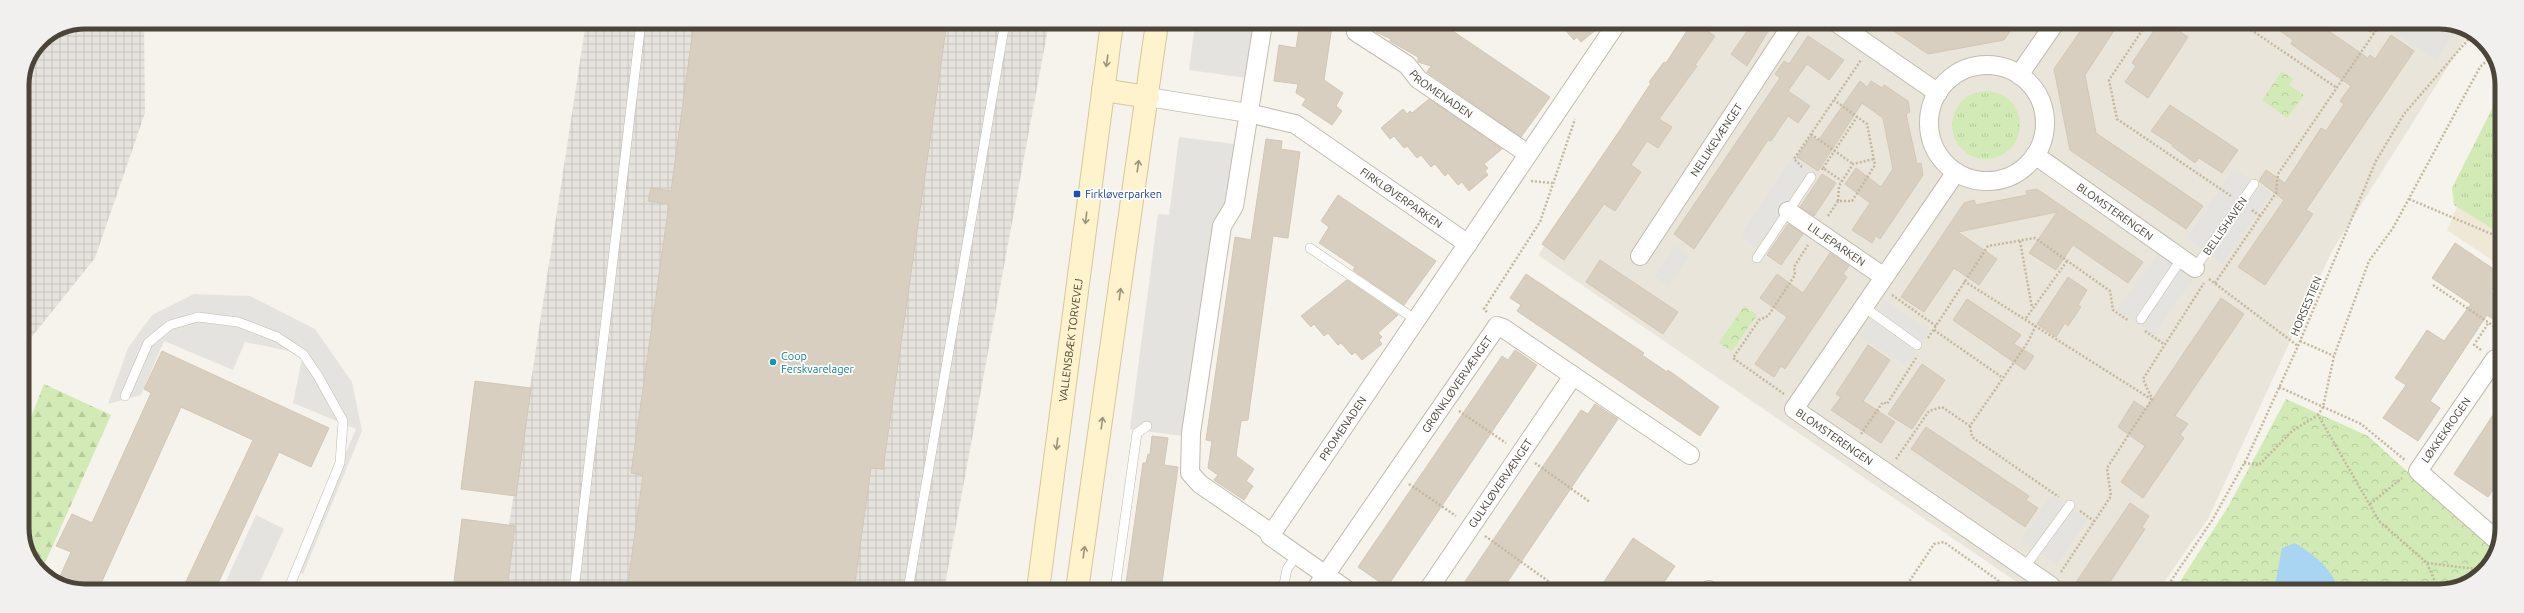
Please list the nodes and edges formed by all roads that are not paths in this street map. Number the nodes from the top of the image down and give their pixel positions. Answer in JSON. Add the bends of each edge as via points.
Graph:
{"nodes":[{"id":1,"x":641,"y":29,"type":"edge"},
{"id":2,"x":1004,"y":29,"type":"edge"},
{"id":3,"x":1111,"y":29,"type":"edge"},
{"id":4,"x":1156,"y":29,"type":"edge"},
{"id":5,"x":1261,"y":29,"type":"edge"},
{"id":6,"x":1613,"y":29,"type":"edge"},
{"id":7,"x":1789,"y":29,"type":"edge"},
{"id":8,"x":1846,"y":29,"type":"edge"},
{"id":9,"x":2051,"y":29,"type":"edge"},
{"id":10,"x":1356,"y":32,"type":"dead end"},
{"id":11,"x":2019,"y":75,"type":"junction"},
{"id":12,"x":1103,"y":90,"type":"junction"},
{"id":13,"x":1938,"y":93,"type":"junction"},
{"id":14,"x":1148,"y":97,"type":"junction"},
{"id":15,"x":1248,"y":113,"type":"junction"},
{"id":16,"x":1528,"y":154,"type":"junction"},
{"id":17,"x":2035,"y":155,"type":"junction"},
{"id":18,"x":1956,"y":172,"type":"junction"},
{"id":19,"x":1811,"y":177,"type":"road end"},
{"id":20,"x":2254,"y":184,"type":"dead end"},
{"id":21,"x":1788,"y":212,"type":"junction"},
{"id":22,"x":1468,"y":244,"type":"junction"},
{"id":23,"x":1310,"y":248,"type":"dead end"},
{"id":24,"x":1640,"y":256,"type":"dead end"},
{"id":25,"x":1757,"y":258,"type":"dead end"},
{"id":26,"x":2195,"y":268,"type":"junction"},
{"id":27,"x":1881,"y":282,"type":"junction"},
{"id":28,"x":1864,"y":307,"type":"junction"},
{"id":29,"x":2141,"y":319,"type":"dead end"},
{"id":30,"x":1416,"y":320,"type":"junction"},
{"id":31,"x":1919,"y":347,"type":"road end"},
{"id":32,"x":2495,"y":359,"type":"dead end"},
{"id":33,"x":1573,"y":376,"type":"junction"},
{"id":34,"x":125,"y":396,"type":"dead end"},
{"id":35,"x":1147,"y":426,"type":"dead end"},
{"id":36,"x":1690,"y":455,"type":"dead end"},
{"id":37,"x":2070,"y":505,"type":"road end"},
{"id":38,"x":1270,"y":534,"type":"junction"},
{"id":39,"x":2494,"y":538,"type":"edge"},
{"id":40,"x":1297,"y":555,"type":"junction"},
{"id":41,"x":2029,"y":561,"type":"junction"},
{"id":42,"x":1325,"y":575,"type":"junction"},
{"id":43,"x":290,"y":584,"type":"edge"},
{"id":44,"x":575,"y":584,"type":"edge"},
{"id":45,"x":909,"y":584,"type":"edge"},
{"id":46,"x":1039,"y":584,"type":"edge"},
{"id":47,"x":1078,"y":584,"type":"edge"},
{"id":48,"x":1116,"y":584,"type":"edge"},
{"id":49,"x":1284,"y":584,"type":"edge"},
{"id":50,"x":1319,"y":584,"type":"edge"},
{"id":51,"x":1339,"y":584,"type":"edge"},
{"id":52,"x":1432,"y":584,"type":"edge"},
{"id":53,"x":2049,"y":584,"type":"edge"}],
"edges":[{"from":1,"to":44,"type":"lane"},
{"from":2,"to":45,"type":"lane"},
{"from":3,"to":12,"type":"street","name":"VALLENSBÆK TORVEVEJ","one_way":true},
{"from":4,"to":14,"type":"street"},
{"from":5,"to":15,"type":"street"},
{"from":6,"to":16,"type":"street","name":"PROMENADEN"},
{"from":7,"to":24,"type":"street","name":"NELLIKEVÆNGET"},
{"from":8,"to":13,"type":"street"},
{"from":9,"to":11,"type":"street"},
{"from":10,"to":16,"type":"street","name":"PROMENADEN","via":[[1407,66],[1418,79]]},
{"from":11,"to":13,"type":"street","via":[[2000,67],[1979,66],[1952,77]]},
{"from":11,"to":17,"type":"street","via":[[2033,89],[2044,112],[2043,138]]},
{"from":12,"to":14,"type":"street"},
{"from":12,"to":46,"type":"street","name":"VALLENSBÆK TORVEVEJ","one_way":true},
{"from":13,"to":18,"type":"street","via":[[1930,118],[1931,138],[1940,157]]},
{"from":14,"to":15,"type":"street","name":"FIRKLØVERPARKEN"},
{"from":47,"to":14,"type":"street","one_way":true},
{"from":15,"to":22,"type":"street","name":"FIRKLØVERPARKEN","via":[[1295,124]]},
{"from":15,"to":38,"type":"street","via":[[1234,206],[1222,226],[1191,433],[1190,473],[1200,484]]},
{"from":16,"to":22,"type":"street","name":"PROMENADEN"},
{"from":17,"to":18,"type":"street","via":[[2022,169],[2001,179],[1977,180]]},
{"from":17,"to":26,"type":"street","name":"BLOMSTERENGEN"},
{"from":18,"to":27,"type":"street","name":"BLOMSTERENGEN"},
{"from":19,"to":21,"type":"lane"},
{"from":20,"to":26,"type":"lane","name":"BELLISHAVEN"},
{"from":21,"to":25,"type":"lane"},
{"from":21,"to":27,"type":"street","name":"LILJEPARKEN","via":[[1817,231]]},
{"from":22,"to":30,"type":"street","name":"PROMENADEN"},
{"from":23,"to":30,"type":"lane"},
{"from":26,"to":29,"type":"lane","name":"BELLISHAVEN"},
{"from":27,"to":28,"type":"street","name":"BLOMSTERENGEN"},
{"from":28,"to":31,"type":"lane"},
{"from":28,"to":41,"type":"street","name":"BLOMSTERENGEN","via":[[1794,409]]},
{"from":30,"to":38,"type":"street","name":"PROMENADEN"},
{"from":32,"to":39,"type":"street","name":"LØKKEKROGEN","via":[[2416,469]]},
{"from":33,"to":36,"type":"street","name":"GRØNKLØVERVÆNGET"},
{"from":33,"to":42,"type":"street","name":"GRØNKLØVERVÆNGET","via":[[1497,326]]},
{"from":33,"to":52,"type":"street","name":"GULKLØVERVÆNGET"},
{"from":34,"to":43,"type":"lane","via":[[148,343],[170,325],[198,317],[238,322],[277,337],[303,354],[343,421],[340,463]]},
{"from":35,"to":48,"type":"lane","via":[[1137,433]]},
{"from":37,"to":41,"type":"lane"},
{"from":38,"to":40,"type":"street"},
{"from":40,"to":42,"type":"street"},
{"from":40,"to":49,"type":"lane","via":[[1287,569]]},
{"from":41,"to":53,"type":"street","name":"BLOMSTERENGEN"},
{"from":42,"to":50,"type":"street","name":"GRØNKLØVERVÆNGET"},
{"from":42,"to":51,"type":"street"}]}
